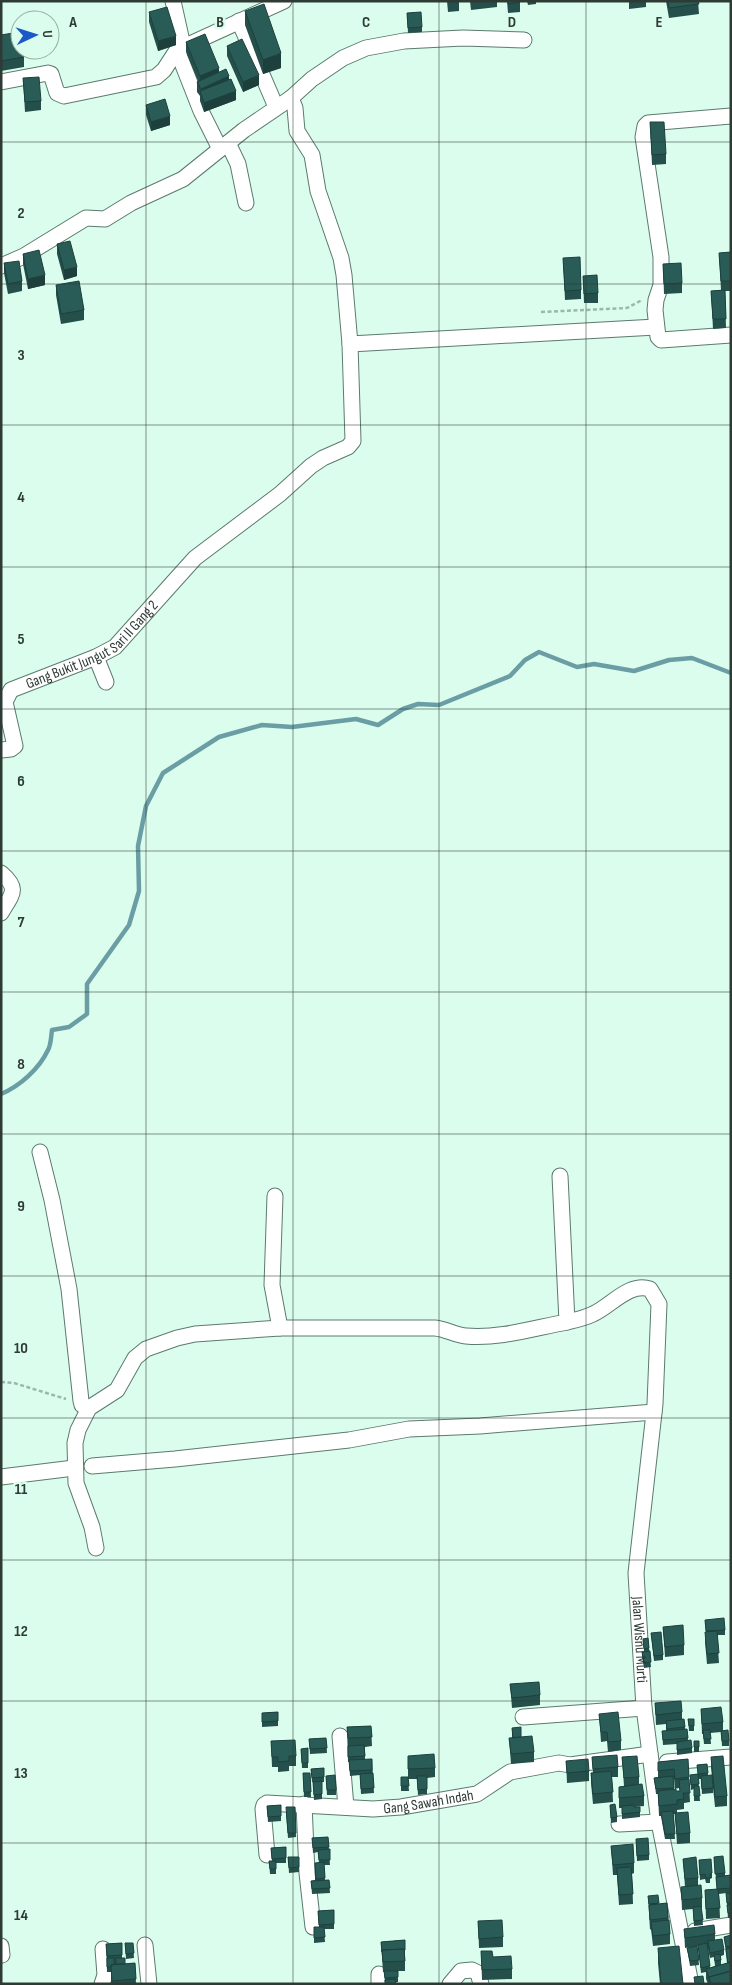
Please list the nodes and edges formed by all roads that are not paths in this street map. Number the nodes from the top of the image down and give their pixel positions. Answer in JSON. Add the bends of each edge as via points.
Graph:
{"nodes":[{"id":1,"x":173,"y":1,"type":"edge"},
{"id":2,"x":284,"y":1,"type":"edge"},
{"id":3,"x":239,"y":21,"type":"junction"},
{"id":4,"x":524,"y":40,"type":"dead end"},
{"id":5,"x":180,"y":48,"type":"junction"},
{"id":6,"x":1,"y":82,"type":"edge"},
{"id":7,"x":291,"y":98,"type":"junction"},
{"id":8,"x":276,"y":107,"type":"junction"},
{"id":9,"x":731,"y":116,"type":"edge"},
{"id":10,"x":224,"y":146,"type":"junction"},
{"id":11,"x":246,"y":203,"type":"dead end"},
{"id":12,"x":1,"y":266,"type":"edge"},
{"id":13,"x":656,"y":328,"type":"junction"},
{"id":14,"x":731,"y":334,"type":"edge"},
{"id":15,"x":350,"y":344,"type":"junction"},
{"id":16,"x":96,"y":657,"type":"junction"},
{"id":17,"x":106,"y":682,"type":"dead end"},
{"id":18,"x":1,"y":750,"type":"edge"},
{"id":19,"x":1,"y":873,"type":"edge"},
{"id":20,"x":1,"y":913,"type":"edge"},
{"id":21,"x":40,"y":1152,"type":"dead end"},
{"id":22,"x":560,"y":1176,"type":"dead end"},
{"id":23,"x":275,"y":1196,"type":"dead end"},
{"id":24,"x":567,"y":1322,"type":"junction"},
{"id":25,"x":280,"y":1328,"type":"junction"},
{"id":26,"x":86,"y":1406,"type":"junction"},
{"id":27,"x":654,"y":1412,"type":"junction"},
{"id":28,"x":92,"y":1466,"type":"dead end"},
{"id":29,"x":74,"y":1468,"type":"junction"},
{"id":30,"x":1,"y":1477,"type":"edge"},
{"id":31,"x":96,"y":1548,"type":"dead end"},
{"id":32,"x":644,"y":1708,"type":"junction"},
{"id":33,"x":523,"y":1717,"type":"dead end"},
{"id":34,"x":340,"y":1736,"type":"dead end"},
{"id":35,"x":731,"y":1757,"type":"edge"},
{"id":36,"x":650,"y":1759,"type":"junction"},
{"id":37,"x":304,"y":1804,"type":"junction"},
{"id":38,"x":346,"y":1807,"type":"junction"},
{"id":39,"x":659,"y":1822,"type":"junction"},
{"id":40,"x":619,"y":1824,"type":"dead end"},
{"id":41,"x":267,"y":1855,"type":"dead end"},
{"id":42,"x":731,"y":1925,"type":"edge"},
{"id":43,"x":313,"y":1927,"type":"edge"},
{"id":44,"x":680,"y":1933,"type":"junction"},
{"id":45,"x":145,"y":1945,"type":"dead end"},
{"id":46,"x":103,"y":1948,"type":"dead end"},
{"id":47,"x":102,"y":1984,"type":"edge"},
{"id":48,"x":149,"y":1984,"type":"edge"},
{"id":49,"x":450,"y":1984,"type":"edge"},
{"id":50,"x":482,"y":1984,"type":"edge"},
{"id":51,"x":691,"y":1984,"type":"edge"}],
"edges":[{"from":1,"to":5,"type":"street"},
{"from":2,"to":3,"type":"street"},
{"from":3,"to":5,"type":"street"},
{"from":3,"to":8,"type":"street"},
{"from":4,"to":7,"type":"street","via":[[453,39],[366,48],[343,58]]},
{"from":5,"to":6,"type":"street","via":[[156,77],[64,96],[57,93],[48,73]]},
{"from":5,"to":10,"type":"street","via":[[201,111]]},
{"from":7,"to":8,"type":"street"},
{"from":7,"to":15,"type":"street","via":[[297,131],[312,155],[318,190],[341,258]]},
{"from":8,"to":10,"type":"street"},
{"from":9,"to":13,"type":"street","via":[[655,122],[645,126],[643,137],[661,257]]},
{"from":10,"to":11,"type":"street","via":[[238,164]]},
{"from":10,"to":12,"type":"street","via":[[177,182],[105,219],[86,218],[24,256]]},
{"from":13,"to":14,"type":"street","via":[[661,340]]},
{"from":13,"to":15,"type":"street"},
{"from":15,"to":16,"type":"street","name":"Gang Bukit Jungut Sari II Gang 2","via":[[354,437],[348,448],[311,466],[280,494],[195,558],[119,644]]},
{"from":16,"to":17,"type":"street"},
{"from":16,"to":18,"type":"street","name":"Gang Bukit Jungut Sari II Gang 2","via":[[11,690],[5,702],[15,746],[11,750]]},
{"from":19,"to":20,"type":"street","via":[[13,888]]},
{"from":21,"to":26,"type":"street","via":[[69,1289]]},
{"from":22,"to":24,"type":"street"},
{"from":23,"to":25,"type":"street","via":[[272,1285]]},
{"from":24,"to":25,"type":"street","via":[[475,1336],[462,1336],[435,1328]]},
{"from":24,"to":27,"type":"street","name":"Jalan Wisnu Murti","via":[[596,1313],[627,1292],[650,1289],[659,1304]]},
{"from":25,"to":26,"type":"street","via":[[194,1334],[146,1349],[134,1358],[117,1390]]},
{"from":26,"to":29,"type":"street","via":[[75,1443]]},
{"from":27,"to":28,"type":"street","via":[[409,1429],[349,1440]]},
{"from":27,"to":32,"type":"street","name":"Jalan Wisnu Murti","via":[[644,1516],[636,1560]]},
{"from":29,"to":30,"type":"street"},
{"from":29,"to":31,"type":"street"},
{"from":32,"to":33,"type":"street"},
{"from":32,"to":36,"type":"street","name":"Jalan Wisnu Murti"},
{"from":34,"to":38,"type":"street"},
{"from":35,"to":36,"type":"street","name":"Gang Sawah Indah"},
{"from":36,"to":38,"type":"street","name":"Gang Sawah Indah","via":[[560,1764],[510,1772],[477,1794],[401,1807]]},
{"from":36,"to":39,"type":"street","name":"Jalan Wisnu Murti"},
{"from":37,"to":38,"type":"street","name":"Gang Sawah Indah"},
{"from":37,"to":41,"type":"street","name":"Gang Sawah Indah","via":[[264,1805]]},
{"from":37,"to":43,"type":"street"},
{"from":39,"to":40,"type":"street"},
{"from":39,"to":44,"type":"street","name":"Jalan Wisnu Murti"},
{"from":42,"to":44,"type":"street"},
{"from":44,"to":51,"type":"street","name":"Jalan Wisnu Murti"},
{"from":45,"to":48,"type":"street"},
{"from":46,"to":47,"type":"street","via":[[105,1975]]},
{"from":49,"to":50,"type":"street","via":[[460,1971],[472,1970],[478,1973]]}]}
